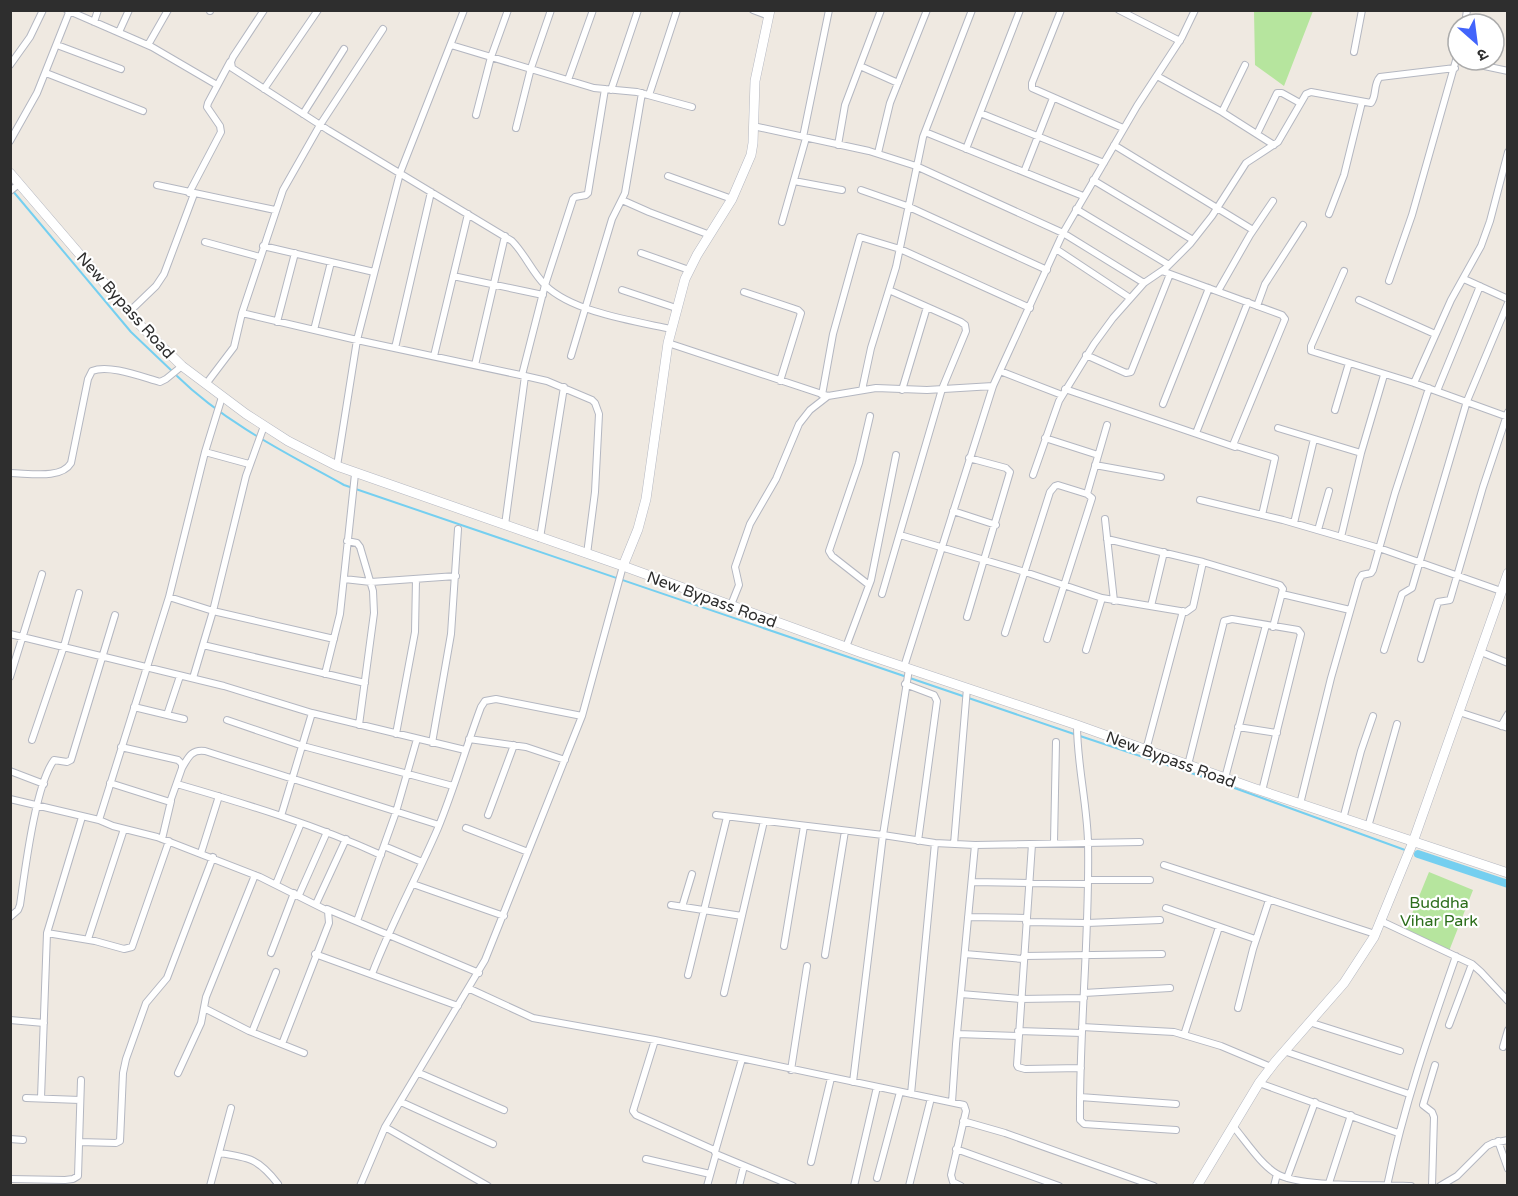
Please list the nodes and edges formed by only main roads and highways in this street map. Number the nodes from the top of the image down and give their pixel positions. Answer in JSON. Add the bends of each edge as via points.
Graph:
{"nodes":[{"id":1,"x":769,"y":13,"type":"edge"},
{"id":2,"x":10,"y":173,"type":"edge"},
{"id":3,"x":14,"y":188,"type":"edge"},
{"id":4,"x":622,"y":570,"type":"junction"},
{"id":5,"x":1508,"y":573,"type":"edge"},
{"id":6,"x":1413,"y":842,"type":"junction"},
{"id":7,"x":1508,"y":873,"type":"edge"},
{"id":8,"x":1197,"y":1185,"type":"edge"}],
"edges":[{"from":1,"to":4,"type":"main road","via":[[754,81],[751,155],[732,199],[689,270],[676,308],[646,499]]},
{"from":2,"to":3,"type":"main road","name":"New Bypass Road"},
{"from":3,"to":4,"type":"main road","name":"New Bypass Road","via":[[182,366],[263,428],[354,477],[505,525]]},
{"from":4,"to":6,"type":"main road","name":"New Bypass Road","via":[[846,647],[906,674],[1146,750]]},
{"from":5,"to":6,"type":"main road"},
{"from":6,"to":7,"type":"main road","name":"New Bypass Road"},
{"from":6,"to":8,"type":"main road","via":[[1375,934],[1354,969],[1259,1083]]}]}
